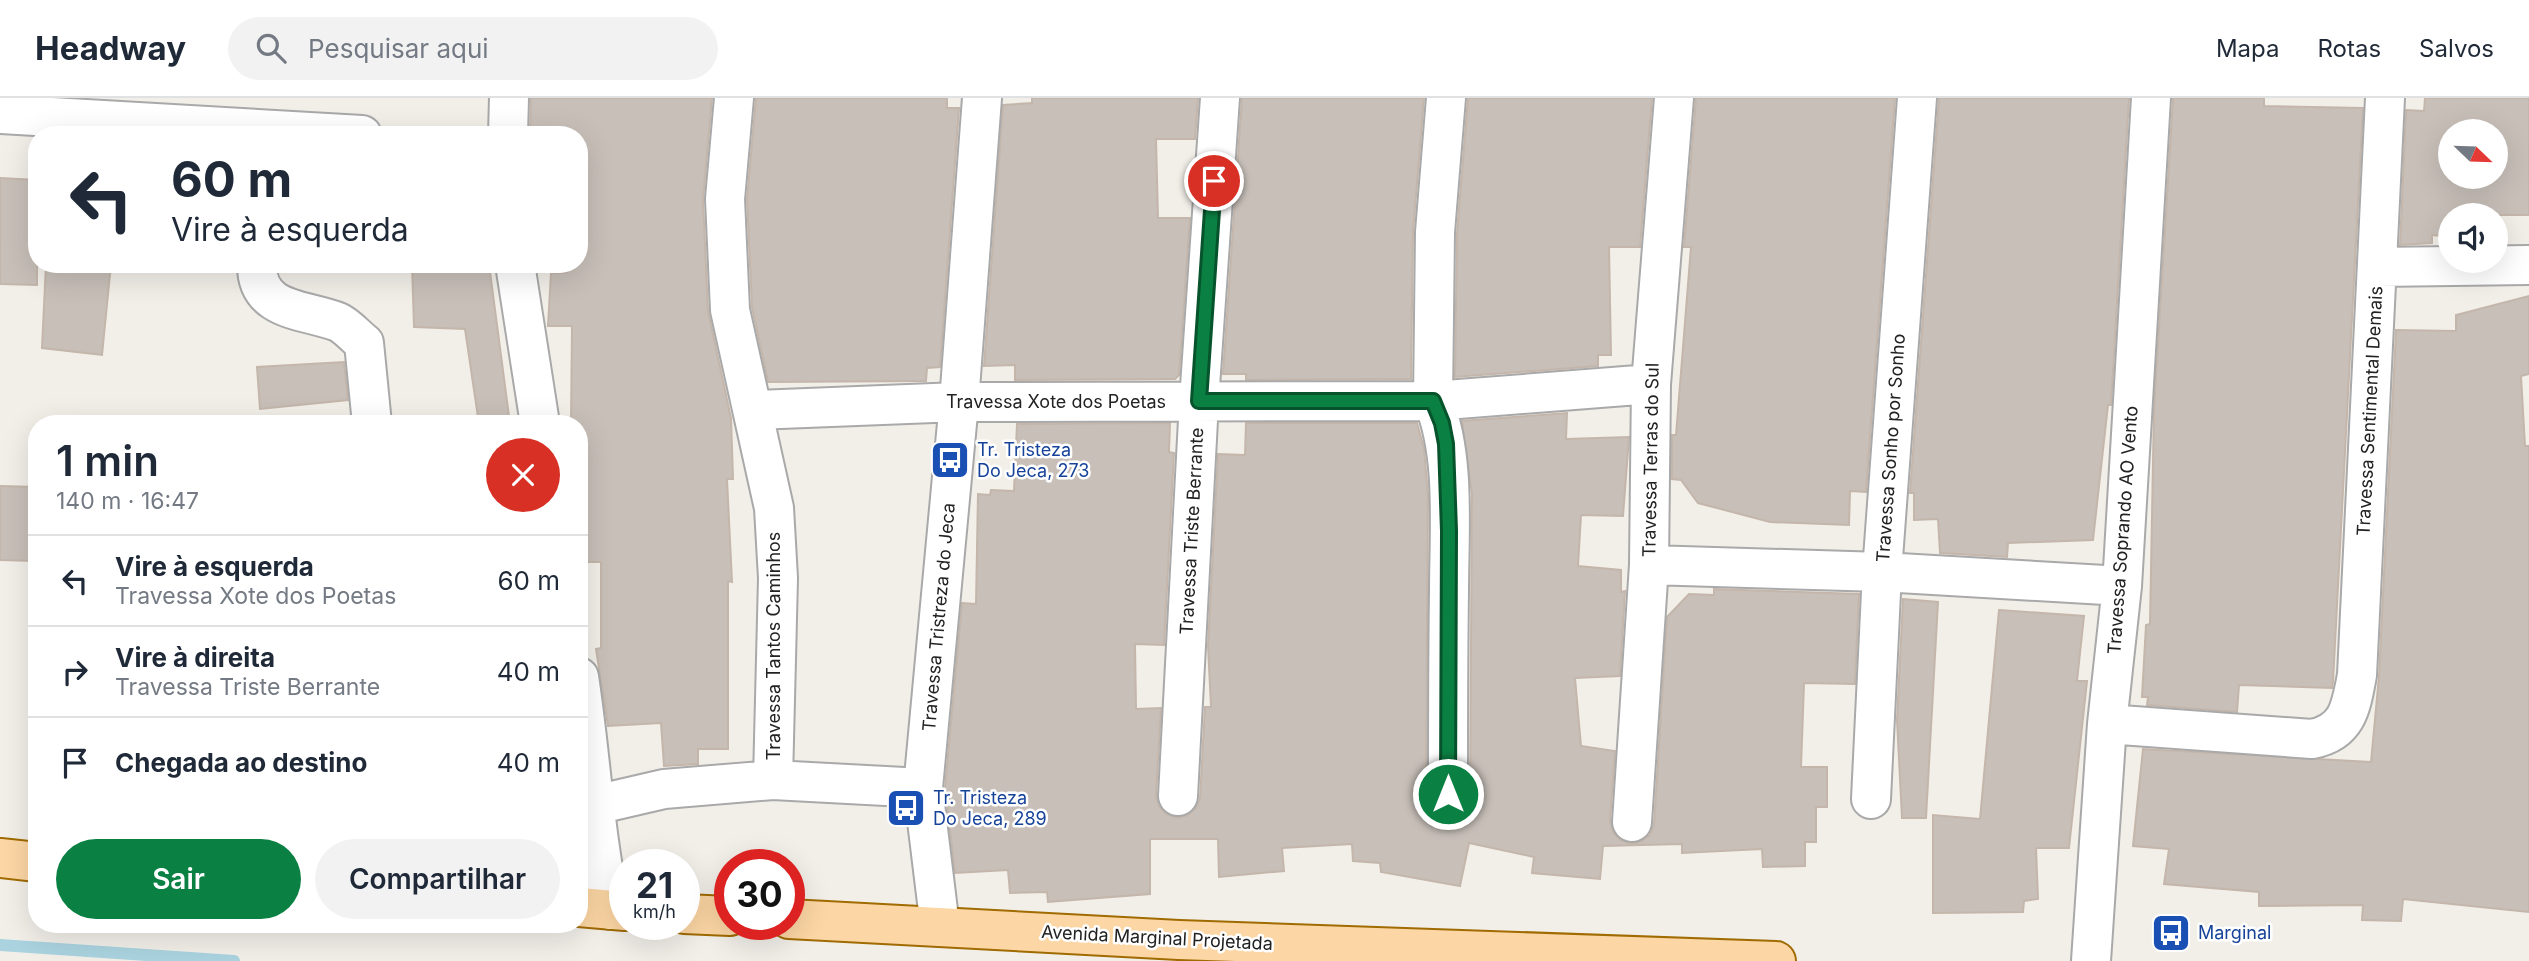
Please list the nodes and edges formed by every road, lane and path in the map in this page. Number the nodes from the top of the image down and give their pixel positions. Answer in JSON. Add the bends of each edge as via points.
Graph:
{"nodes":[{"id":1,"x":509,"y":98,"type":"edge"},
{"id":2,"x":734,"y":98,"type":"edge"},
{"id":3,"x":982,"y":98,"type":"edge"},
{"id":4,"x":1220,"y":98,"type":"edge"},
{"id":5,"x":1446,"y":98,"type":"edge"},
{"id":6,"x":1675,"y":98,"type":"edge"},
{"id":7,"x":1917,"y":98,"type":"edge"},
{"id":8,"x":2151,"y":98,"type":"edge"},
{"id":9,"x":2385,"y":98,"type":"edge"},
{"id":10,"x":20,"y":109,"type":"edge"},
{"id":11,"x":261,"y":121,"type":"edge"},
{"id":12,"x":297,"y":126,"type":"edge"},
{"id":13,"x":508,"y":126,"type":"edge"},
{"id":14,"x":2529,"y":265,"type":"edge"},
{"id":15,"x":2377,"y":267,"type":"junction"},
{"id":16,"x":257,"y":273,"type":"edge"},
{"id":17,"x":516,"y":273,"type":"edge"},
{"id":18,"x":1651,"y":384,"type":"junction"},
{"id":19,"x":1199,"y":401,"type":"junction"},
{"id":20,"x":1433,"y":401,"type":"junction"},
{"id":21,"x":959,"y":402,"type":"junction"},
{"id":22,"x":754,"y":410,"type":"junction"},
{"id":23,"x":371,"y":415,"type":"edge"},
{"id":24,"x":539,"y":415,"type":"edge"},
{"id":25,"x":1648,"y":565,"type":"junction"},
{"id":26,"x":1882,"y":572,"type":"junction"},
{"id":27,"x":2122,"y":586,"type":"junction"},
{"id":28,"x":2107,"y":724,"type":"junction"},
{"id":29,"x":588,"y":735,"type":"edge"},
{"id":30,"x":773,"y":780,"type":"junction"},
{"id":31,"x":923,"y":788,"type":"junction"},
{"id":32,"x":1448,"y":794,"type":"dead end"},
{"id":33,"x":1178,"y":796,"type":"dead end"},
{"id":34,"x":1871,"y":799,"type":"dead end"},
{"id":35,"x":594,"y":806,"type":"junction"},
{"id":36,"x":1632,"y":822,"type":"dead end"},
{"id":37,"x":0,"y":858,"type":"edge"},
{"id":38,"x":28,"y":861,"type":"edge"},
{"id":39,"x":605,"y":909,"type":"edge"},
{"id":40,"x":805,"y":920,"type":"edge"},
{"id":41,"x":940,"y":927,"type":"junction"},
{"id":42,"x":1776,"y":961,"type":"edge"},
{"id":43,"x":2091,"y":961,"type":"edge"}],
"edges":[{"from":1,"to":13,"type":"street"},
{"from":2,"to":22,"type":"street","name":"Travessa Tantos Caminhos","via":[[725,199],[730,310]]},
{"from":3,"to":21,"type":"street","name":"Travessa Tristreza do Jeca"},
{"from":4,"to":19,"type":"street","name":"Travessa Triste Berrante"},
{"from":5,"to":20,"type":"street","via":[[1435,232]]},
{"from":6,"to":18,"type":"street","name":"Travessa Terras do Sul"},
{"from":7,"to":26,"type":"street","name":"Travessa Sonho por Sonho"},
{"from":8,"to":27,"type":"street","name":"Travessa Soprando AO Vento"},
{"from":9,"to":15,"type":"street","name":"Travessa Sentimental Demais"},
{"from":10,"to":11,"type":"street"},
{"from":11,"to":12,"type":"street"},
{"from":14,"to":15,"type":"street"},
{"from":15,"to":28,"type":"street","name":"Travessa Sentimental Demais","via":[[2357,675],[2343,721],[2329,736],[2312,739]]},
{"from":16,"to":23,"type":"street","via":[[276,305],[340,323],[364,344]]},
{"from":17,"to":24,"type":"street"},
{"from":18,"to":20,"type":"street","name":"Travessa Xote dos Poetas"},
{"from":18,"to":25,"type":"street","name":"Travessa Terras do Sul"},
{"from":19,"to":20,"type":"street","name":"Travessa Xote dos Poetas"},
{"from":19,"to":21,"type":"street","name":"Travessa Xote dos Poetas"},
{"from":19,"to":33,"type":"street","name":"Travessa Triste Berrante"},
{"from":20,"to":32,"type":"street","via":[[1446,444]]},
{"from":21,"to":22,"type":"street","name":"Travessa Xote dos Poetas"},
{"from":21,"to":31,"type":"street","name":"Travessa Tristreza do Jeca"},
{"from":22,"to":30,"type":"street","name":"Travessa Tantos Caminhos","via":[[774,508],[778,578]]},
{"from":25,"to":26,"type":"street"},
{"from":25,"to":36,"type":"street","name":"Travessa Terras do Sul"},
{"from":26,"to":27,"type":"street"},
{"from":26,"to":34,"type":"street","name":"Travessa Sonho por Sonho"},
{"from":27,"to":28,"type":"street","name":"Travessa Soprando AO Vento"},
{"from":28,"to":43,"type":"street","name":"Travessa Soprando AO Vento"},
{"from":29,"to":35,"type":"street"},
{"from":30,"to":31,"type":"street"},
{"from":30,"to":35,"type":"street","via":[[664,789]]},
{"from":31,"to":41,"type":"street","name":"Travessa Tristreza do Jeca"},
{"from":35,"to":39,"type":"street"},
{"from":37,"to":38,"type":"main road"},
{"from":40,"to":41,"type":"main road","name":"Avenida Marginal Projetada"},
{"from":41,"to":42,"type":"main road","name":"Avenida Marginal Projetada"}]}
